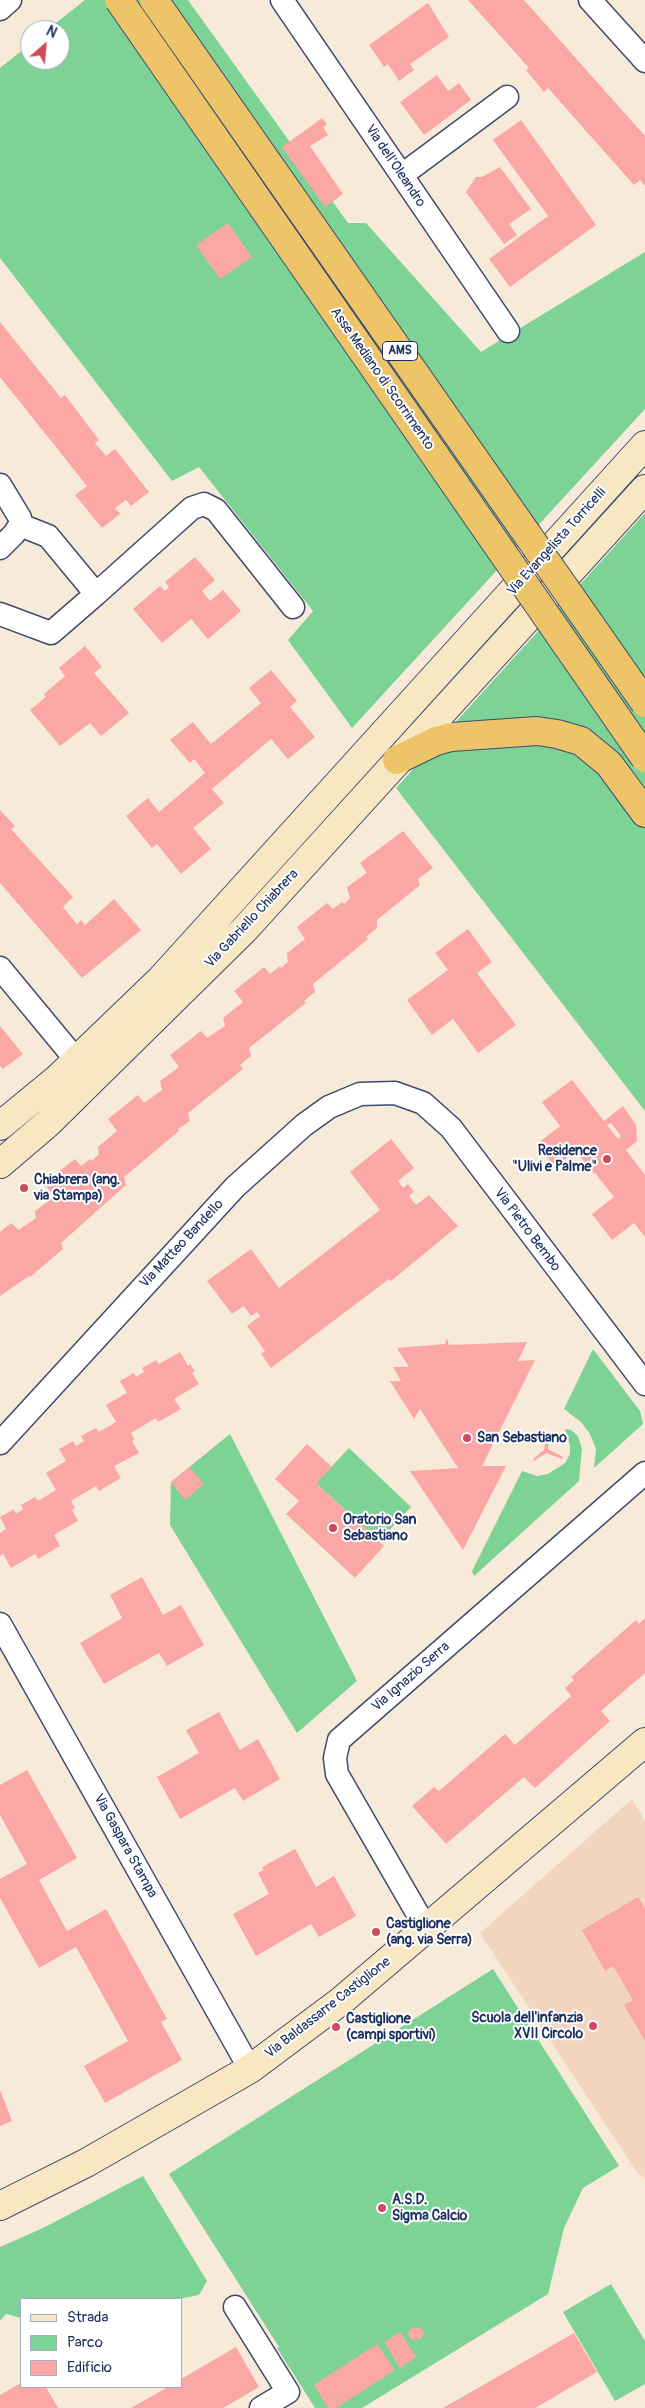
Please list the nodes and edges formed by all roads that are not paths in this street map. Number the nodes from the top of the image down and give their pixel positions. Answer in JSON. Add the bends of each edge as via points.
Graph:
{"nodes":[{"id":1,"x":10,"y":0,"type":"edge"},
{"id":2,"x":119,"y":0,"type":"edge"},
{"id":3,"x":154,"y":0,"type":"edge"},
{"id":4,"x":282,"y":0,"type":"edge"},
{"id":5,"x":590,"y":0,"type":"edge"},
{"id":6,"x":0,"y":9,"type":"edge"},
{"id":7,"x":645,"y":61,"type":"edge"},
{"id":8,"x":508,"y":97,"type":"dead end"},
{"id":9,"x":402,"y":176,"type":"junction"},
{"id":10,"x":508,"y":331,"type":"dead end"},
{"id":11,"x":645,"y":445,"type":"edge"},
{"id":12,"x":0,"y":485,"type":"edge"},
{"id":13,"x":645,"y":489,"type":"edge"},
{"id":14,"x":20,"y":525,"type":"junction"},
{"id":15,"x":0,"y":548,"type":"edge"},
{"id":16,"x":96,"y":594,"type":"junction"},
{"id":17,"x":293,"y":608,"type":"dead end"},
{"id":18,"x":0,"y":614,"type":"edge"},
{"id":19,"x":469,"y":638,"type":"joint"},
{"id":20,"x":490,"y":660,"type":"joint"},
{"id":21,"x":645,"y":702,"type":"edge"},
{"id":22,"x":645,"y":758,"type":"edge"},
{"id":23,"x":397,"y":760,"type":"junction"},
{"id":24,"x":645,"y":812,"type":"edge"},
{"id":25,"x":0,"y":968,"type":"edge"},
{"id":26,"x":77,"y":1061,"type":"junction"},
{"id":27,"x":395,"y":1093,"type":"joint"},
{"id":28,"x":0,"y":1126,"type":"edge"},
{"id":29,"x":0,"y":1164,"type":"edge"},
{"id":30,"x":645,"y":1384,"type":"edge"},
{"id":31,"x":0,"y":1443,"type":"edge"},
{"id":32,"x":645,"y":1473,"type":"edge"},
{"id":33,"x":0,"y":1624,"type":"edge"},
{"id":34,"x":645,"y":1742,"type":"edge"},
{"id":35,"x":426,"y":1930,"type":"junction"},
{"id":36,"x":250,"y":2069,"type":"junction"},
{"id":37,"x":0,"y":2206,"type":"edge"},
{"id":38,"x":235,"y":2307,"type":"dead end"},
{"id":39,"x":261,"y":2408,"type":"edge"}],
"edges":[{"from":1,"to":6,"type":"street"},
{"from":2,"to":22,"type":"highway","name":"Asse Mediano di Scorrimento","number":"AMS","bridge":true},
{"from":3,"to":21,"type":"highway","number":"AMS","bridge":true},
{"from":4,"to":9,"type":"street","name":"Via dell'Oleandro"},
{"from":5,"to":7,"type":"street"},
{"from":8,"to":9,"type":"street"},
{"from":9,"to":10,"type":"street","name":"Via dell'Oleandro"},
{"from":11,"to":19,"type":"street","name":"Via Evangelista Torricelli"},
{"from":12,"to":14,"type":"street","via":[[13,503]]},
{"from":13,"to":20,"type":"street","name":"Via Evangelista Torricelli"},
{"from":14,"to":15,"type":"street"},
{"from":14,"to":16,"type":"street","via":[[48,536]]},
{"from":16,"to":17,"type":"street","via":[[192,508],[204,504],[216,510]]},
{"from":16,"to":18,"type":"street","via":[[51,633]]},
{"from":19,"to":26,"type":"street","name":"Via Gabriello Chiabrera","via":[[162,979]]},
{"from":20,"to":23,"type":"street","name":"Via Gabriello Chiabrera"},
{"from":23,"to":24,"type":"highway","via":[[451,737],[536,731],[580,741],[609,764]]},
{"from":23,"to":29,"type":"street","name":"Via Gabriello Chiabrera","via":[[245,929],[48,1124]]},
{"from":25,"to":26,"type":"street"},
{"from":26,"to":28,"type":"street","name":"Via Gabriello Chiabrera"},
{"from":27,"to":30,"type":"street","name":"Via Pietro Bembo","via":[[423,1103],[451,1128]]},
{"from":27,"to":31,"type":"street","name":"Via Matteo Bandello","via":[[360,1094],[329,1107],[304,1125],[235,1187]]},
{"from":32,"to":35,"type":"street","name":"Via Ignazio Serra","via":[[339,1740],[335,1758],[337,1774]]},
{"from":33,"to":36,"type":"street","name":"Via Gaspara Stampa"},
{"from":34,"to":35,"type":"street","name":"Via Baldassarre Castiglione"},
{"from":35,"to":36,"type":"street","name":"Via Baldassarre Castiglione","via":[[341,2002]]},
{"from":36,"to":37,"type":"street","name":"Via Baldassarre Castiglione","via":[[86,2163]]},
{"from":38,"to":39,"type":"street","via":[[288,2392]]}]}
